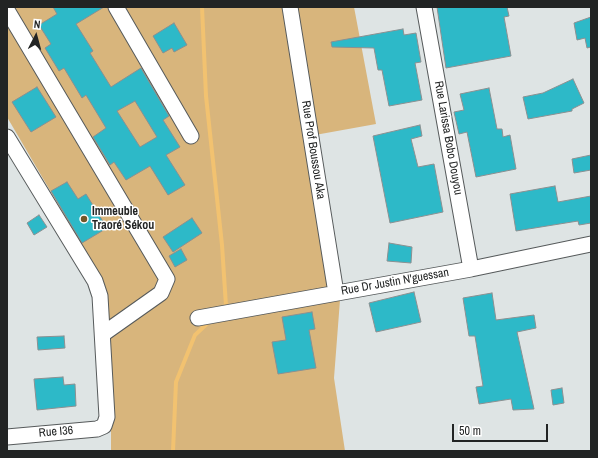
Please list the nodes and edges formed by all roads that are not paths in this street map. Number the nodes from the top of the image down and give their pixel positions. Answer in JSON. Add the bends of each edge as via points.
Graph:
{"nodes":[{"id":1,"x":116,"y":7,"type":"edge"},
{"id":2,"x":290,"y":7,"type":"edge"},
{"id":3,"x":424,"y":7,"type":"edge"},
{"id":4,"x":7,"y":10,"type":"edge"},
{"id":5,"x":191,"y":136,"type":"dead end"},
{"id":6,"x":7,"y":137,"type":"edge"},
{"id":7,"x":591,"y":244,"type":"edge"},
{"id":8,"x":471,"y":269,"type":"junction"},
{"id":9,"x":336,"y":293,"type":"junction"},
{"id":10,"x":198,"y":318,"type":"dead end"},
{"id":11,"x":103,"y":334,"type":"junction"},
{"id":12,"x":7,"y":437,"type":"edge"}],
"edges":[{"from":1,"to":5,"type":"street"},
{"from":2,"to":9,"type":"street","name":"Rue Prof Boussou Aka"},
{"from":3,"to":8,"type":"street","name":"Rue Larissa Bobo Douyou"},
{"from":4,"to":11,"type":"street","via":[[167,279],[161,294]]},
{"from":6,"to":11,"type":"street","via":[[95,281],[100,296]]},
{"from":7,"to":8,"type":"street","name":"Rue Dr Justin N'guessan"},
{"from":8,"to":9,"type":"street","name":"Rue Dr Justin N'guessan"},
{"from":9,"to":10,"type":"street","name":"Rue Dr Justin N'guessan"},
{"from":11,"to":12,"type":"street","name":"Rue I36","via":[[107,417],[104,426]]}]}
